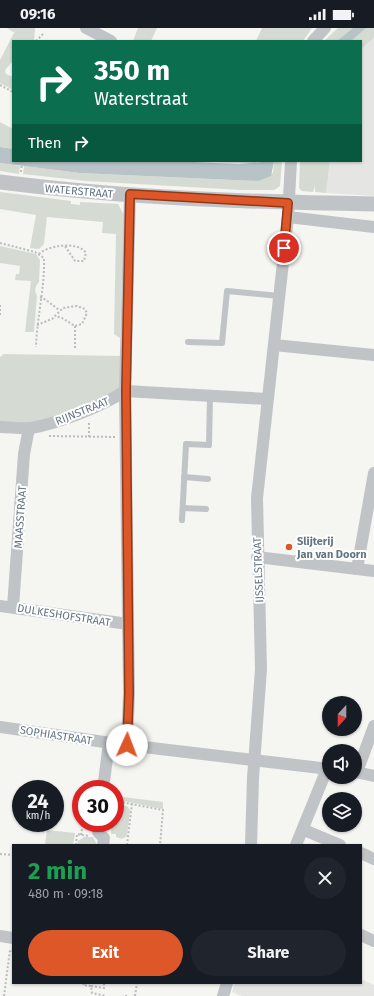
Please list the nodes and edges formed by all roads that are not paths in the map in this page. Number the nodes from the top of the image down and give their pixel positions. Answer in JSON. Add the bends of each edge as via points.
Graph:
{"nodes":[{"id":1,"x":86,"y":28,"type":"edge"},
{"id":2,"x":325,"y":28,"type":"edge"},
{"id":3,"x":109,"y":40,"type":"edge"},
{"id":4,"x":314,"y":40,"type":"edge"},
{"id":5,"x":291,"y":162,"type":"edge"},
{"id":6,"x":0,"y":182,"type":"edge"},
{"id":7,"x":130,"y":194,"type":"junction"},
{"id":8,"x":374,"y":204,"type":"edge"},
{"id":9,"x":288,"y":210,"type":"junction"},
{"id":10,"x":374,"y":226,"type":"edge"},
{"id":11,"x":279,"y":296,"type":"junction"},
{"id":12,"x":188,"y":342,"type":"dead end"},
{"id":13,"x":274,"y":345,"type":"junction"},
{"id":14,"x":374,"y":355,"type":"edge"},
{"id":15,"x":126,"y":391,"type":"junction"},
{"id":16,"x":210,"y":397,"type":"junction"},
{"id":17,"x":267,"y":399,"type":"junction"},
{"id":18,"x":0,"y":427,"type":"edge"},
{"id":19,"x":29,"y":432,"type":"junction"},
{"id":20,"x":374,"y":473,"type":"edge"},
{"id":21,"x":184,"y":477,"type":"junction"},
{"id":22,"x":208,"y":479,"type":"dead end"},
{"id":23,"x":183,"y":508,"type":"junction"},
{"id":24,"x":206,"y":509,"type":"dead end"},
{"id":25,"x":182,"y":520,"type":"dead end"},
{"id":26,"x":257,"y":557,"type":"junction"},
{"id":27,"x":357,"y":569,"type":"junction"},
{"id":28,"x":374,"y":571,"type":"edge"},
{"id":29,"x":0,"y":606,"type":"edge"},
{"id":30,"x":13,"y":607,"type":"junction"},
{"id":31,"x":128,"y":624,"type":"junction"},
{"id":32,"x":374,"y":726,"type":"edge"},
{"id":33,"x":0,"y":727,"type":"edge"},
{"id":34,"x":109,"y":743,"type":"junction"},
{"id":35,"x":127,"y":745,"type":"junction"},
{"id":36,"x":362,"y":757,"type":"edge"},
{"id":37,"x":256,"y":759,"type":"junction"},
{"id":38,"x":322,"y":768,"type":"edge"},
{"id":39,"x":362,"y":773,"type":"edge"},
{"id":40,"x":374,"y":776,"type":"edge"},
{"id":41,"x":104,"y":780,"type":"edge"},
{"id":42,"x":322,"y":784,"type":"edge"},
{"id":43,"x":304,"y":830,"type":"junction"},
{"id":44,"x":98,"y":832,"type":"edge"},
{"id":45,"x":104,"y":841,"type":"edge"},
{"id":46,"x":251,"y":844,"type":"edge"},
{"id":47,"x":297,"y":844,"type":"edge"},
{"id":48,"x":338,"y":844,"type":"edge"},
{"id":49,"x":362,"y":854,"type":"edge"},
{"id":50,"x":374,"y":859,"type":"edge"},
{"id":51,"x":362,"y":935,"type":"edge"},
{"id":52,"x":0,"y":936,"type":"edge"},
{"id":53,"x":12,"y":938,"type":"edge"},
{"id":54,"x":374,"y":941,"type":"edge"},
{"id":55,"x":227,"y":984,"type":"edge"},
{"id":56,"x":223,"y":996,"type":"edge"}],
"edges":[{"from":1,"to":3,"type":"street"},
{"from":2,"to":4,"type":"street"},
{"from":5,"to":9,"type":"street","name":"IJSSELSTRAAT"},
{"from":6,"to":7,"type":"street","name":"WATERSTRAAT","via":[[53,189]]},
{"from":7,"to":9,"type":"street","name":"WATERSTRAAT"},
{"from":7,"to":15,"type":"street"},
{"from":8,"to":9,"type":"street","name":"WATERSTRAAT"},
{"from":9,"to":10,"type":"street","name":"WATERSTRAAT"},
{"from":9,"to":11,"type":"street","name":"IJSSELSTRAAT"},
{"from":11,"to":12,"type":"lane","via":[[227,291],[222,343]]},
{"from":11,"to":13,"type":"street","name":"IJSSELSTRAAT"},
{"from":13,"to":14,"type":"street"},
{"from":13,"to":17,"type":"street","name":"IJSSELSTRAAT"},
{"from":15,"to":16,"type":"street"},
{"from":15,"to":19,"type":"street","name":"RIJNSTRAAT","via":[[115,398]]},
{"from":15,"to":31,"type":"street"},
{"from":16,"to":17,"type":"street"},
{"from":16,"to":21,"type":"lane","via":[[209,445],[186,444]]},
{"from":17,"to":26,"type":"street","name":"IJSSELSTRAAT","via":[[257,498]]},
{"from":18,"to":19,"type":"street","name":"RIJNSTRAAT"},
{"from":19,"to":30,"type":"street","name":"MAASSTRAAT","via":[[24,454]]},
{"from":20,"to":27,"type":"street"},
{"from":21,"to":22,"type":"lane"},
{"from":21,"to":23,"type":"lane"},
{"from":23,"to":24,"type":"lane"},
{"from":23,"to":25,"type":"lane"},
{"from":26,"to":27,"type":"street"},
{"from":26,"to":37,"type":"street","name":"IJSSELSTRAAT","via":[[261,669]]},
{"from":27,"to":28,"type":"street"},
{"from":29,"to":30,"type":"street","name":"DULKESHOFSTRAAT"},
{"from":30,"to":31,"type":"street","name":"DULKESHOFSTRAAT"},
{"from":31,"to":35,"type":"street"},
{"from":32,"to":36,"type":"street"},
{"from":33,"to":34,"type":"street","name":"SOPHIASTRAAT"},
{"from":34,"to":35,"type":"street","name":"SOPHIASTRAAT"},
{"from":34,"to":41,"type":"street"},
{"from":35,"to":37,"type":"street","name":"SOPHIASTRAAT"},
{"from":37,"to":38,"type":"street","name":"SOPHIASTRAAT"},
{"from":37,"to":46,"type":"street","name":"IJSSELSTRAAT"},
{"from":39,"to":40,"type":"street"},
{"from":42,"to":43,"type":"street"},
{"from":43,"to":47,"type":"street"},
{"from":43,"to":48,"type":"street"},
{"from":44,"to":45,"type":"street"},
{"from":49,"to":50,"type":"street"},
{"from":51,"to":54,"type":"street"},
{"from":52,"to":53,"type":"street"},
{"from":55,"to":56,"type":"street"}]}
